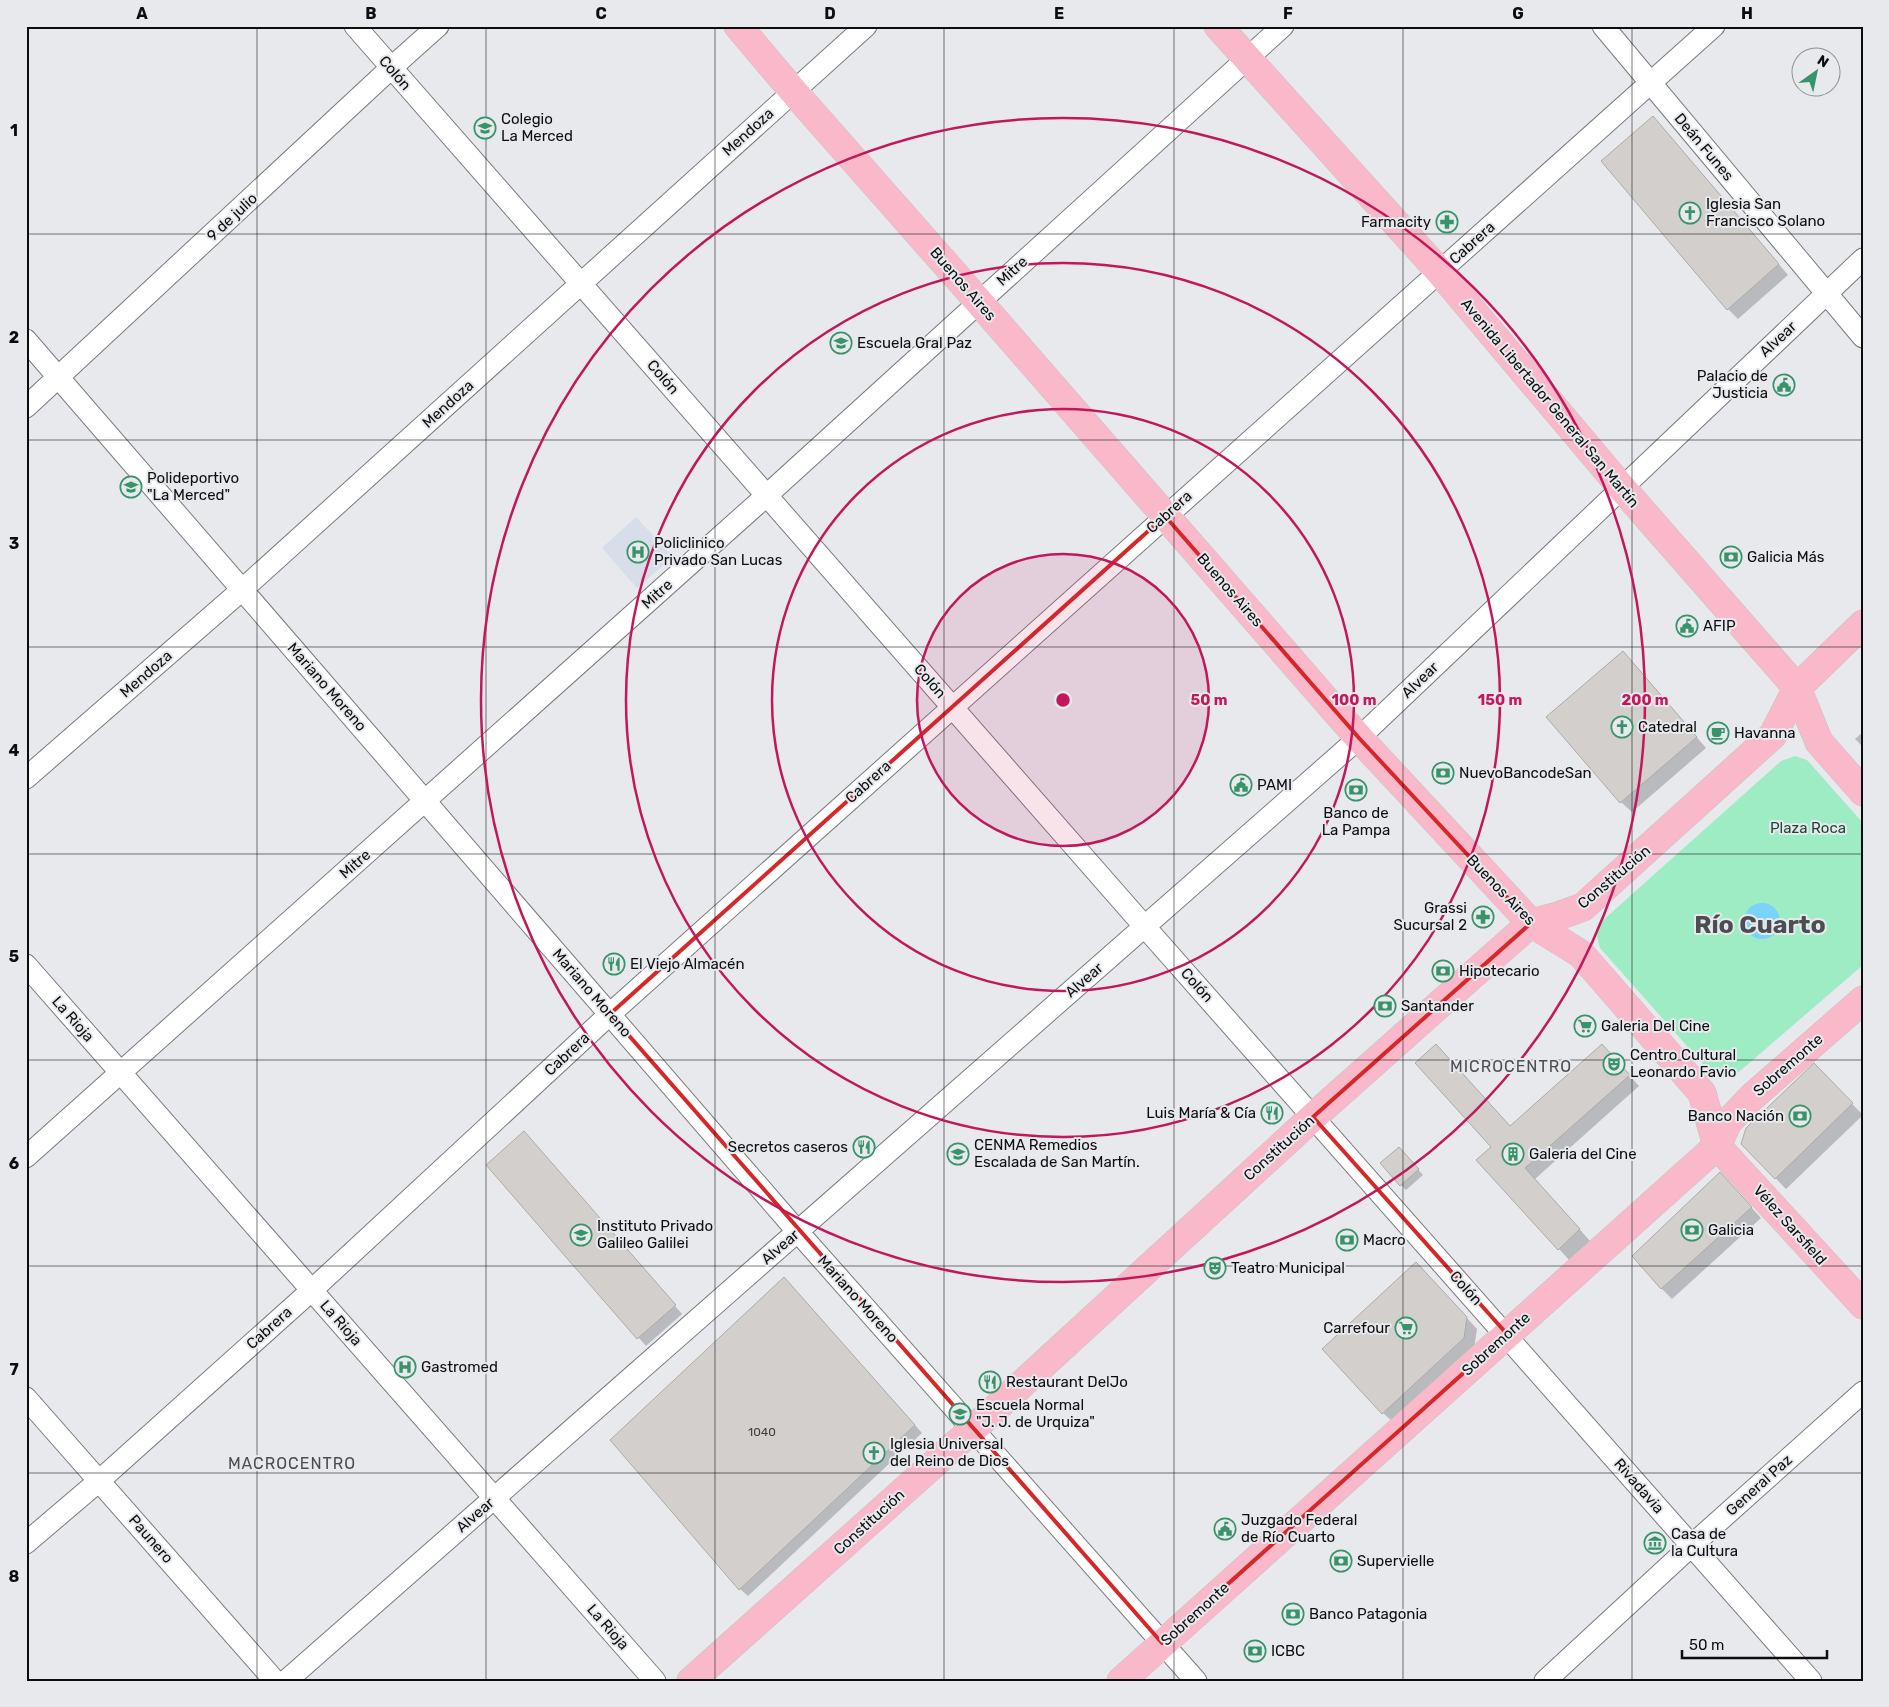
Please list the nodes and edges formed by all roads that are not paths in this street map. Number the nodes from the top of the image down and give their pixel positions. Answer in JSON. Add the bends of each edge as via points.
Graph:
{"nodes":[{"id":1,"x":355,"y":26,"type":"edge"},
{"id":2,"x":438,"y":26,"type":"edge"},
{"id":3,"x":738,"y":26,"type":"edge"},
{"id":4,"x":866,"y":26,"type":"edge"},
{"id":5,"x":1218,"y":26,"type":"edge"},
{"id":6,"x":1283,"y":26,"type":"edge"},
{"id":7,"x":1603,"y":26,"type":"edge"},
{"id":8,"x":1714,"y":26,"type":"edge"},
{"id":9,"x":1246,"y":59,"type":"junction"},
{"id":10,"x":391,"y":68,"type":"junction"},
{"id":11,"x":1651,"y":82,"type":"junction"},
{"id":12,"x":793,"y":91,"type":"junction"},
{"id":13,"x":1863,"y":259,"type":"edge"},
{"id":14,"x":1440,"y":272,"type":"junction"},
{"id":15,"x":582,"y":284,"type":"junction"},
{"id":16,"x":1826,"y":294,"type":"junction"},
{"id":17,"x":979,"y":302,"type":"junction"},
{"id":18,"x":1863,"y":337,"type":"edge"},
{"id":19,"x":26,"y":340,"type":"edge"},
{"id":20,"x":60,"y":378,"type":"junction"},
{"id":21,"x":26,"y":407,"type":"edge"},
{"id":22,"x":1621,"y":487,"type":"junction"},
{"id":23,"x":766,"y":496,"type":"junction"},
{"id":24,"x":1165,"y":516,"type":"junction"},
{"id":25,"x":243,"y":589,"type":"junction"},
{"id":26,"x":1863,"y":624,"type":"edge"},
{"id":27,"x":1797,"y":688,"type":"junction"},
{"id":28,"x":952,"y":707,"type":"junction"},
{"id":29,"x":1359,"y":738,"type":"junction"},
{"id":30,"x":26,"y":778,"type":"edge"},
{"id":31,"x":1863,"y":792,"type":"edge"},
{"id":32,"x":426,"y":802,"type":"junction"},
{"id":33,"x":1531,"y":924,"type":"junction"},
{"id":34,"x":1145,"y":927,"type":"junction"},
{"id":35,"x":26,"y":965,"type":"edge"},
{"id":36,"x":1863,"y":1000,"type":"edge"},
{"id":37,"x":610,"y":1014,"type":"junction"},
{"id":38,"x":120,"y":1072,"type":"junction"},
{"id":39,"x":1313,"y":1116,"type":"junction"},
{"id":40,"x":1717,"y":1146,"type":"junction"},
{"id":41,"x":26,"y":1157,"type":"edge"},
{"id":42,"x":798,"y":1232,"type":"junction"},
{"id":43,"x":312,"y":1290,"type":"junction"},
{"id":44,"x":1863,"y":1305,"type":"edge"},
{"id":45,"x":1507,"y":1334,"type":"junction"},
{"id":46,"x":1863,"y":1392,"type":"edge"},
{"id":47,"x":26,"y":1398,"type":"edge"},
{"id":48,"x":973,"y":1429,"type":"junction"},
{"id":49,"x":100,"y":1480,"type":"junction"},
{"id":50,"x":494,"y":1498,"type":"junction"},
{"id":51,"x":26,"y":1543,"type":"edge"},
{"id":52,"x":1691,"y":1546,"type":"junction"},
{"id":53,"x":1162,"y":1643,"type":"junction"},
{"id":54,"x":275,"y":1681,"type":"edge"},
{"id":55,"x":286,"y":1681,"type":"edge"},
{"id":56,"x":654,"y":1681,"type":"edge"},
{"id":57,"x":691,"y":1681,"type":"edge"},
{"id":58,"x":1121,"y":1681,"type":"edge"},
{"id":59,"x":1196,"y":1681,"type":"edge"},
{"id":60,"x":1545,"y":1681,"type":"edge"},
{"id":61,"x":1811,"y":1681,"type":"edge"}],
"edges":[{"from":1,"to":10,"type":"street","name":"Colón"},
{"from":2,"to":10,"type":"street","name":"9 de julio"},
{"from":3,"to":12,"type":"main road","name":"Buenos Aires"},
{"from":4,"to":12,"type":"street","name":"Mendoza"},
{"from":5,"to":9,"type":"main road","name":"Avenida Libertador General San Martín"},
{"from":6,"to":9,"type":"street","name":"Mitre"},
{"from":7,"to":11,"type":"street","name":"Deán Funes"},
{"from":8,"to":11,"type":"street","name":"Cabrera"},
{"from":9,"to":14,"type":"main road","name":"Avenida Libertador General San Martín"},
{"from":9,"to":17,"type":"street","name":"Mitre"},
{"from":10,"to":15,"type":"street","name":"Colón"},
{"from":10,"to":20,"type":"street","name":"9 de julio"},
{"from":11,"to":14,"type":"street","name":"Cabrera"},
{"from":11,"to":16,"type":"street","name":"Deán Funes"},
{"from":12,"to":15,"type":"street","name":"Mendoza"},
{"from":12,"to":17,"type":"main road","name":"Buenos Aires"},
{"from":13,"to":16,"type":"street","name":"Alvear"},
{"from":14,"to":22,"type":"main road","name":"Avenida Libertador General San Martín"},
{"from":14,"to":24,"type":"street","name":"Cabrera"},
{"from":15,"to":23,"type":"street","name":"Colón"},
{"from":15,"to":25,"type":"street","name":"Mendoza"},
{"from":16,"to":18,"type":"street","name":"Deán Funes"},
{"from":16,"to":22,"type":"street","name":"Alvear"},
{"from":17,"to":23,"type":"street","name":"Mitre"},
{"from":17,"to":24,"type":"main road","name":"Buenos Aires"},
{"from":19,"to":20,"type":"street","name":"Mariano Moreno"},
{"from":20,"to":21,"type":"street","name":"9 de julio"},
{"from":20,"to":25,"type":"street","name":"Mariano Moreno"},
{"from":22,"to":27,"type":"main road","name":"Avenida Libertador General San Martín"},
{"from":22,"to":29,"type":"street","name":"Alvear"},
{"from":23,"to":28,"type":"street","name":"Colón"},
{"from":23,"to":32,"type":"street","name":"Mitre"},
{"from":24,"to":28,"type":"street","name":"Cabrera"},
{"from":24,"to":29,"type":"main road","name":"Buenos Aires"},
{"from":25,"to":30,"type":"street","name":"Mendoza"},
{"from":25,"to":32,"type":"street","name":"Mariano Moreno"},
{"from":26,"to":27,"type":"main road","name":"Constitución"},
{"from":27,"to":31,"type":"main road","name":"Avenida Libertador General San Martín","via":[[1819,742]]},
{"from":27,"to":33,"type":"main road","name":"Constitución","via":[[1773,736],[1582,907]]},
{"from":28,"to":34,"type":"street","name":"Colón"},
{"from":28,"to":37,"type":"street","name":"Cabrera"},
{"from":29,"to":33,"type":"main road","name":"Buenos Aires"},
{"from":29,"to":34,"type":"street","name":"Alvear"},
{"from":32,"to":37,"type":"street","name":"Mariano Moreno"},
{"from":32,"to":38,"type":"street","name":"Mitre"},
{"from":33,"to":39,"type":"main road","name":"Constitución"},
{"from":33,"to":40,"type":"main road","name":"Buenos Aires","via":[[1581,954],[1702,1093]]},
{"from":34,"to":39,"type":"street","name":"Colón"},
{"from":34,"to":42,"type":"street","name":"Alvear"},
{"from":35,"to":38,"type":"street","name":"La Rioja"},
{"from":36,"to":40,"type":"main road","name":"Sobremonte","via":[[1752,1097],[1728,1122]]},
{"from":37,"to":42,"type":"street","name":"Mariano Moreno"},
{"from":37,"to":43,"type":"street","name":"Cabrera"},
{"from":38,"to":41,"type":"street","name":"Mitre"},
{"from":38,"to":43,"type":"street","name":"La Rioja"},
{"from":39,"to":45,"type":"street","name":"Colón"},
{"from":39,"to":48,"type":"main road","name":"Constitución"},
{"from":40,"to":44,"type":"main road","name":"Vélez Sarsfield"},
{"from":40,"to":45,"type":"main road","name":"Sobremonte"},
{"from":42,"to":48,"type":"street","name":"Mariano Moreno"},
{"from":42,"to":50,"type":"street","name":"Alvear"},
{"from":43,"to":49,"type":"street","name":"Cabrera"},
{"from":43,"to":50,"type":"street","name":"La Rioja"},
{"from":45,"to":52,"type":"street","name":"Rivadavia"},
{"from":45,"to":53,"type":"main road","name":"Sobremonte"},
{"from":46,"to":52,"type":"street","name":"General Paz"},
{"from":47,"to":49,"type":"street","name":"Paunero"},
{"from":48,"to":53,"type":"street","name":"Mariano Moreno"},
{"from":48,"to":57,"type":"main road","name":"Constitución"},
{"from":49,"to":51,"type":"street","name":"Cabrera"},
{"from":49,"to":54,"type":"street","name":"Paunero"},
{"from":50,"to":55,"type":"street","name":"Alvear"},
{"from":50,"to":56,"type":"street","name":"La Rioja"},
{"from":52,"to":60,"type":"street","name":"General Paz"},
{"from":52,"to":61,"type":"street","name":"Rivadavia"},
{"from":53,"to":58,"type":"main road","name":"Sobremonte"},
{"from":53,"to":59,"type":"street","name":"Mariano Moreno"}]}
